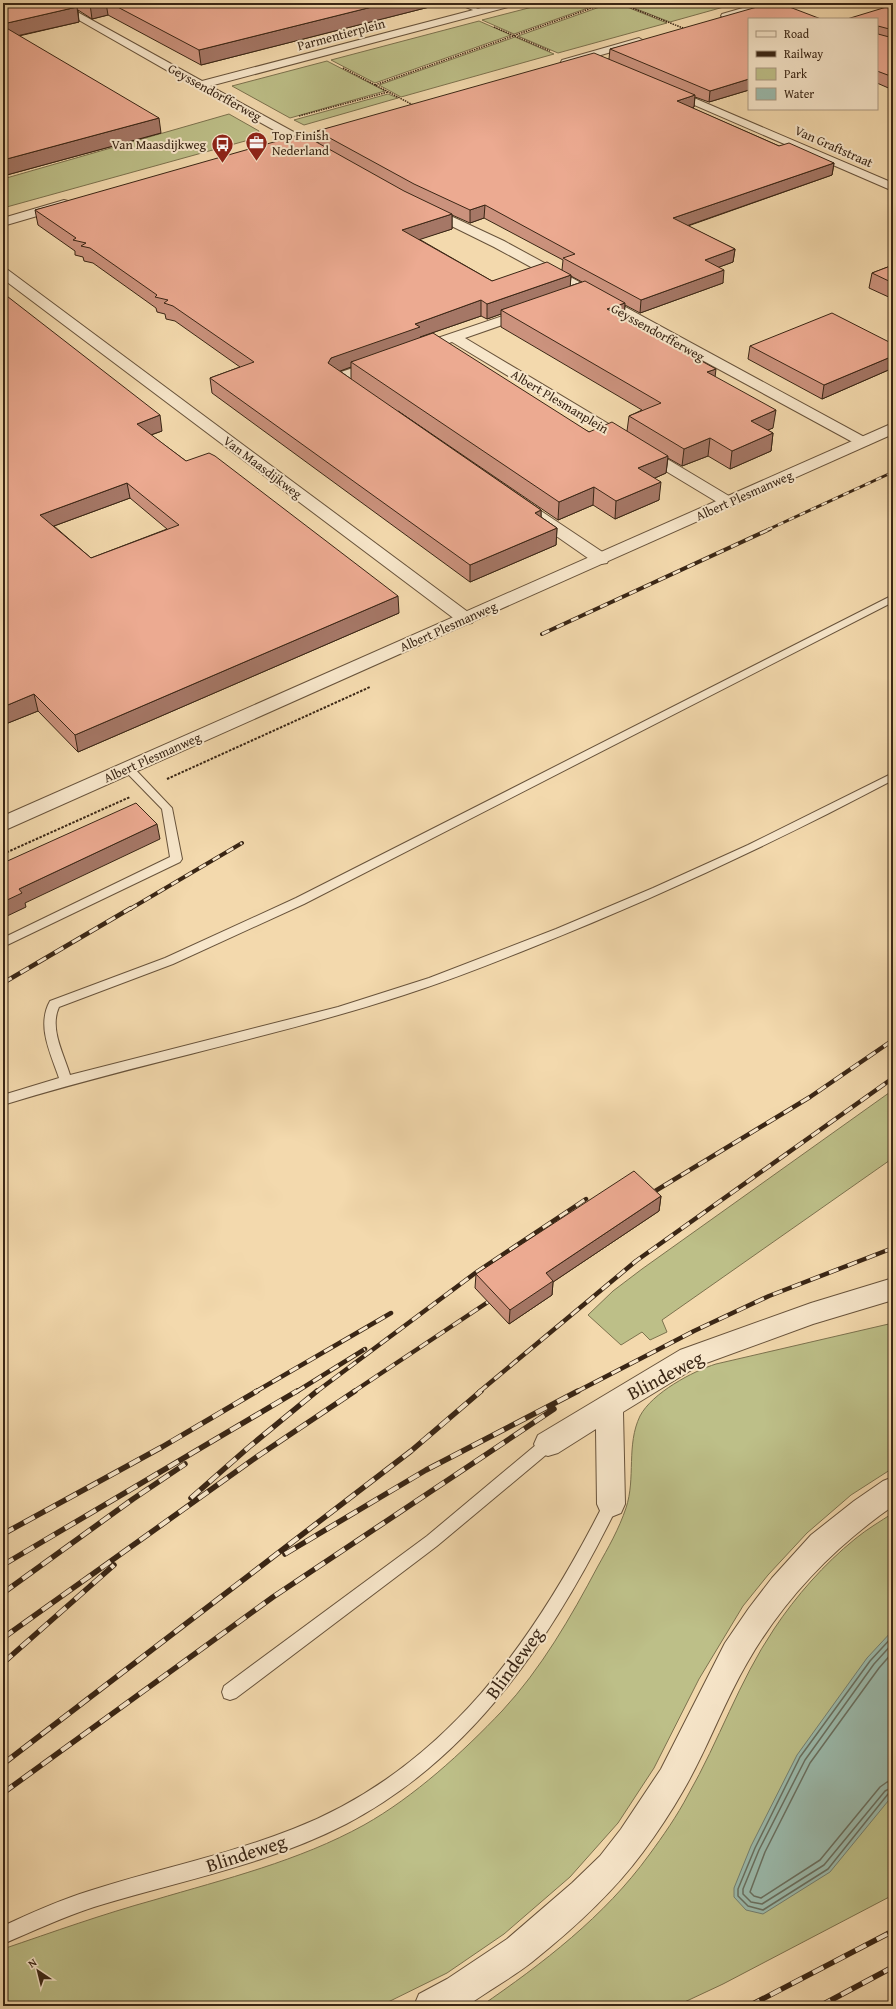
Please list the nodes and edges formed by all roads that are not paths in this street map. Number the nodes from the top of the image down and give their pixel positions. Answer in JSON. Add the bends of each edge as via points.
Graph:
{"nodes":[{"id":1,"x":54,"y":3,"type":"edge"},
{"id":2,"x":459,"y":3,"type":"edge"},
{"id":3,"x":512,"y":3,"type":"edge"},
{"id":4,"x":771,"y":3,"type":"edge"},
{"id":5,"x":482,"y":7,"type":"edge"},
{"id":6,"x":683,"y":28,"type":"edge"},
{"id":7,"x":646,"y":39,"type":"edge"},
{"id":8,"x":588,"y":56,"type":"junction"},
{"id":9,"x":602,"y":62,"type":"edge"},
{"id":10,"x":556,"y":65,"type":"edge"},
{"id":11,"x":653,"y":83,"type":"edge"},
{"id":12,"x":200,"y":84,"type":"junction"},
{"id":13,"x":312,"y":135,"type":"dead end"},
{"id":14,"x":297,"y":139,"type":"junction"},
{"id":15,"x":282,"y":143,"type":"edge"},
{"id":16,"x":332,"y":158,"type":"edge"},
{"id":17,"x":893,"y":187,"type":"edge"},
{"id":18,"x":78,"y":200,"type":"edge"},
{"id":19,"x":415,"y":204,"type":"edge"},
{"id":20,"x":3,"y":222,"type":"edge"},
{"id":21,"x":3,"y":273,"type":"edge"},
{"id":22,"x":585,"y":291,"type":"junction"},
{"id":23,"x":570,"y":296,"type":"edge"},
{"id":24,"x":541,"y":306,"type":"edge"},
{"id":25,"x":453,"y":337,"type":"junction"},
{"id":26,"x":363,"y":396,"type":"edge"},
{"id":27,"x":893,"y":428,"type":"edge"},
{"id":28,"x":863,"y":442,"type":"junction"},
{"id":29,"x":728,"y":502,"type":"junction"},
{"id":30,"x":522,"y":505,"type":"edge"},
{"id":31,"x":601,"y":559,"type":"junction"},
{"id":32,"x":893,"y":598,"type":"edge"},
{"id":33,"x":466,"y":619,"type":"junction"},
{"id":34,"x":127,"y":768,"type":"junction"},
{"id":35,"x":893,"y":776,"type":"edge"},
{"id":36,"x":3,"y":824,"type":"edge"},
{"id":37,"x":3,"y":943,"type":"edge"},
{"id":38,"x":66,"y":1081,"type":"junction"},
{"id":39,"x":3,"y":1100,"type":"edge"},
{"id":40,"x":893,"y":1289,"type":"edge"},
{"id":41,"x":609,"y":1406,"type":"junction"},
{"id":42,"x":548,"y":1444,"type":"joint"},
{"id":43,"x":893,"y":1490,"type":"edge"},
{"id":44,"x":610,"y":1504,"type":"joint"},
{"id":45,"x":230,"y":1692,"type":"dead end"},
{"id":46,"x":3,"y":1935,"type":"edge"},
{"id":47,"x":431,"y":2006,"type":"edge"}],
"edges":[{"from":1,"to":12,"type":"street","name":"Geyssendorfferweg"},
{"from":2,"to":5,"type":"lane"},
{"from":3,"to":5,"type":"street","name":"Parmentierplein","via":[[495,8]]},
{"from":4,"to":6,"type":"street"},
{"from":5,"to":12,"type":"street","name":"Parmentierplein","via":[[467,15]]},
{"from":7,"to":8,"type":"street"},
{"from":8,"to":9,"type":"street"},
{"from":8,"to":10,"type":"street"},
{"from":11,"to":17,"type":"street","name":"Van Graftstraat"},
{"from":12,"to":14,"type":"street","name":"Geyssendorfferweg"},
{"from":13,"to":14,"type":"street"},
{"from":14,"to":15,"type":"street"},
{"from":14,"to":16,"type":"street","name":"Geyssendorfferweg"},
{"from":18,"to":20,"type":"street"},
{"from":19,"to":22,"type":"street","name":"Geyssendorfferweg","via":[[467,227]]},
{"from":21,"to":33,"type":"street","name":"Van Maasdijkweg"},
{"from":22,"to":23,"type":"street"},
{"from":22,"to":28,"type":"street","name":"Geyssendorfferweg"},
{"from":24,"to":25,"type":"street"},
{"from":25,"to":26,"type":"street","via":[[337,378]]},
{"from":25,"to":29,"type":"street","name":"Albert Plesmanplein"},
{"from":27,"to":28,"type":"street","name":"Albert Plesmanweg"},
{"from":28,"to":29,"type":"street","name":"Albert Plesmanweg"},
{"from":29,"to":31,"type":"street","name":"Albert Plesmanweg"},
{"from":30,"to":31,"type":"street"},
{"from":31,"to":33,"type":"street","name":"Albert Plesmanweg"},
{"from":32,"to":38,"type":"lane","via":[[307,898],[169,961],[54,1004],[50,1012],[49,1025]]},
{"from":33,"to":34,"type":"street","name":"Albert Plesmanweg"},
{"from":34,"to":36,"type":"street","name":"Albert Plesmanweg"},
{"from":34,"to":37,"type":"lane","via":[[167,808],[176,859]]},
{"from":35,"to":38,"type":"lane","via":[[795,826],[645,896],[426,983],[308,1020]]},
{"from":38,"to":39,"type":"lane"},
{"from":40,"to":41,"type":"street","name":"Blindeweg","via":[[811,1314],[689,1358]]},
{"from":41,"to":42,"type":"street"},
{"from":41,"to":44,"type":"street","name":"Blindeweg"},
{"from":42,"to":45,"type":"lane","via":[[432,1541]]},
{"from":43,"to":47,"type":"street","via":[[821,1545],[759,1618],[736,1652],[672,1780],[611,1867],[584,1895],[519,1951],[459,1991]]},
{"from":44,"to":46,"type":"lane","name":"Blindeweg","via":[[574,1576],[515,1667],[490,1698],[459,1729],[422,1762],[373,1799],[340,1817],[268,1846],[80,1902]]}]}
